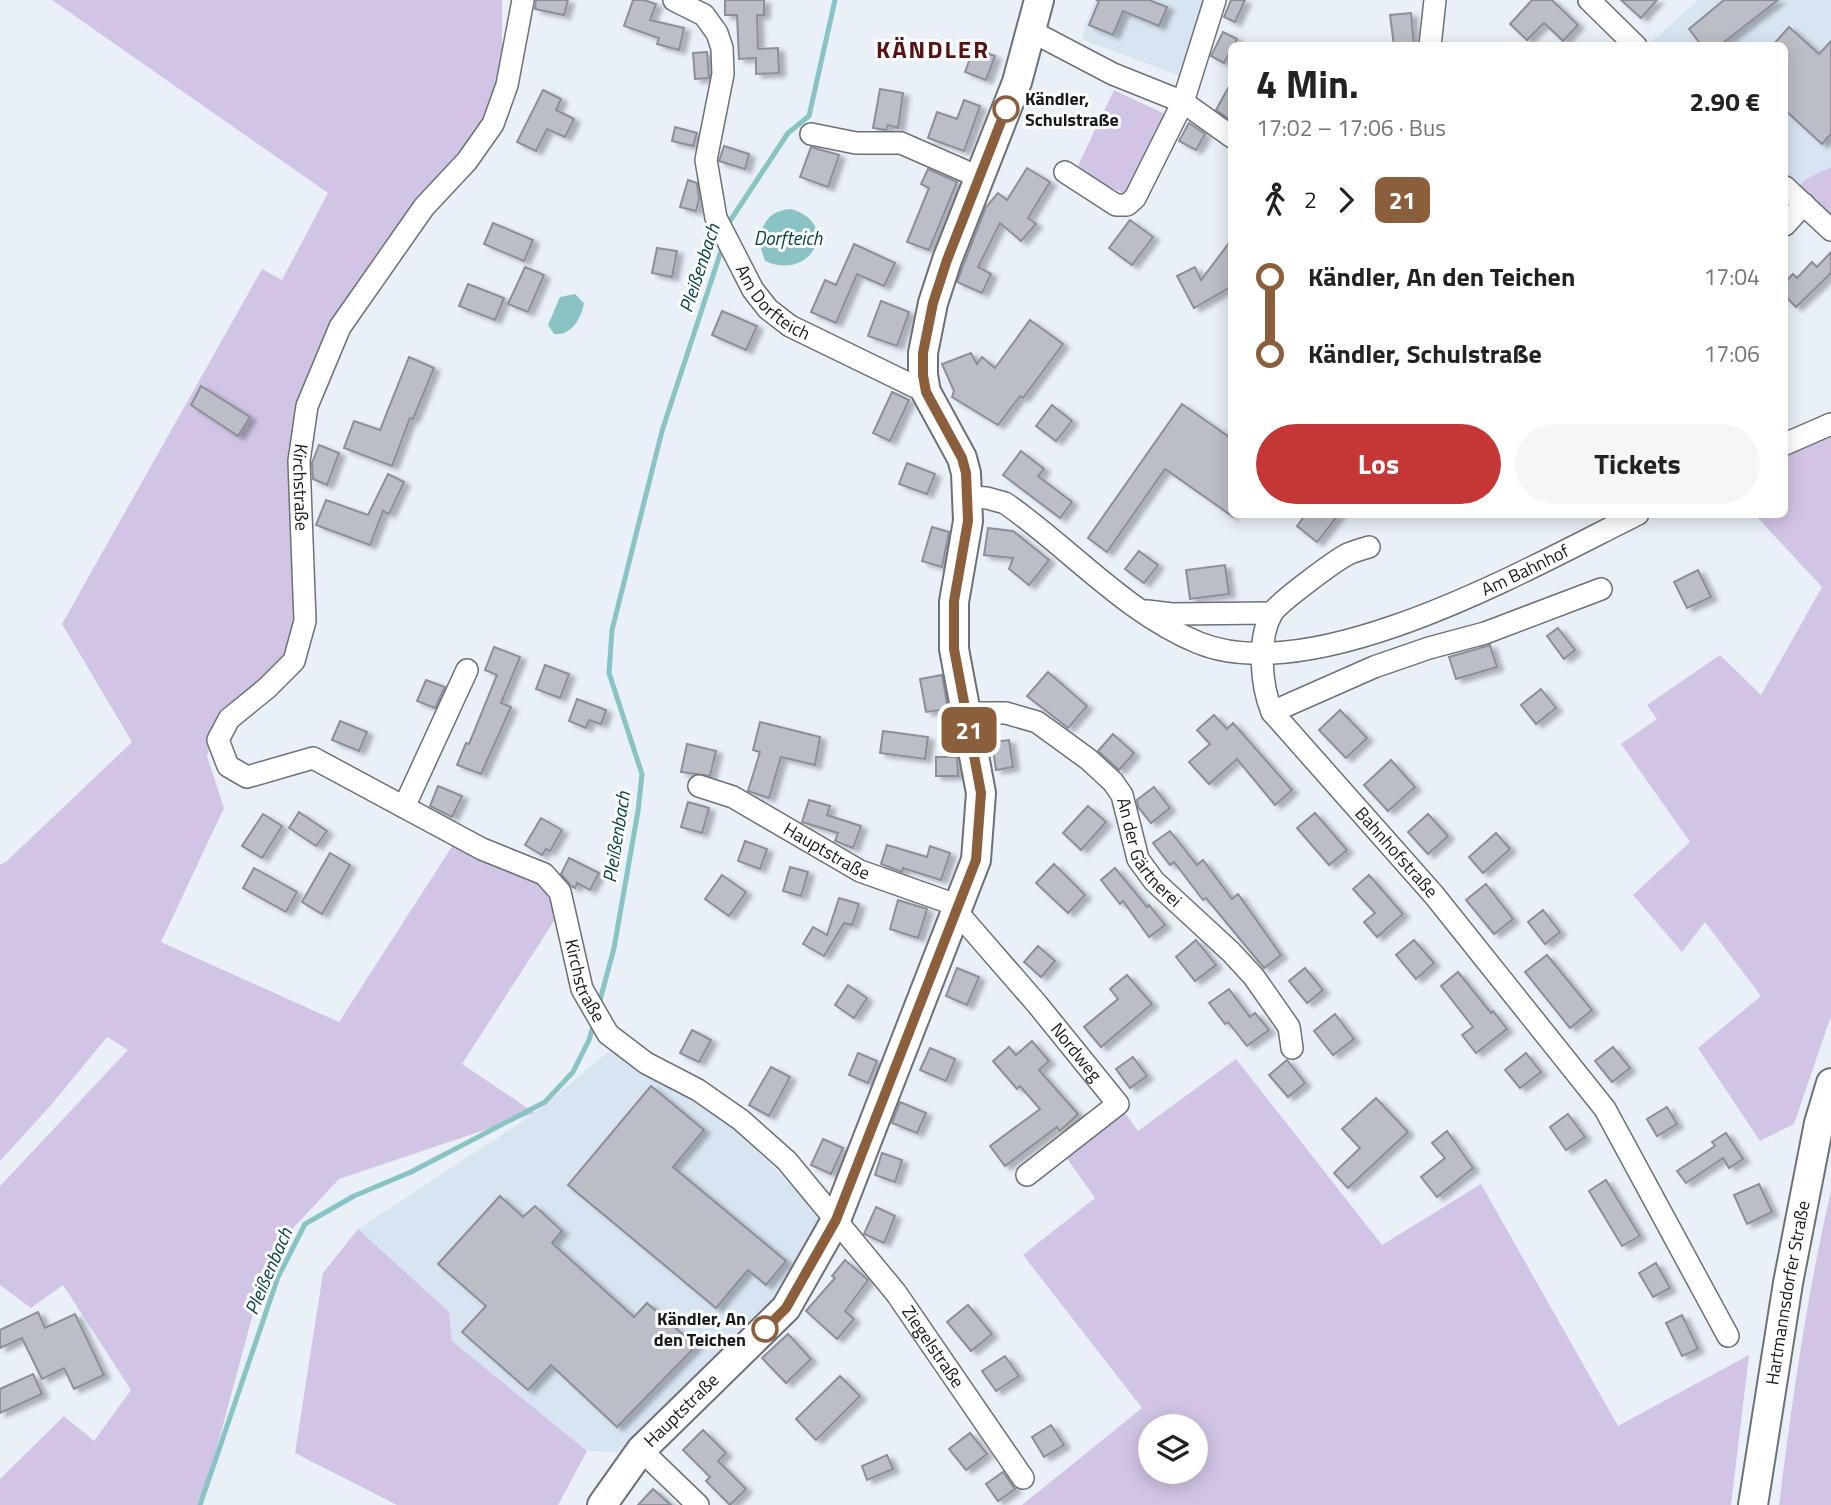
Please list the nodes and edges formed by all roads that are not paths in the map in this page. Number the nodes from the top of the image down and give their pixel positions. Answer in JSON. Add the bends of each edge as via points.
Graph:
{"nodes":[{"id":1,"x":523,"y":0,"type":"edge"},
{"id":2,"x":674,"y":0,"type":"edge"},
{"id":3,"x":1039,"y":0,"type":"edge"},
{"id":4,"x":1215,"y":0,"type":"edge"},
{"id":5,"x":1435,"y":0,"type":"edge"},
{"id":6,"x":1588,"y":0,"type":"edge"},
{"id":7,"x":1031,"y":32,"type":"junction"},
{"id":8,"x":1430,"y":42,"type":"edge"},
{"id":9,"x":1632,"y":42,"type":"edge"},
{"id":10,"x":1183,"y":102,"type":"junction"},
{"id":11,"x":811,"y":134,"type":"dead end"},
{"id":12,"x":1228,"y":134,"type":"edge"},
{"id":13,"x":1065,"y":172,"type":"dead end"},
{"id":14,"x":981,"y":178,"type":"junction"},
{"id":15,"x":1788,"y":190,"type":"edge"},
{"id":16,"x":1804,"y":205,"type":"junction"},
{"id":17,"x":1788,"y":222,"type":"edge"},
{"id":18,"x":1831,"y":230,"type":"edge"},
{"id":19,"x":926,"y":392,"type":"junction"},
{"id":20,"x":1831,"y":424,"type":"edge"},
{"id":21,"x":1788,"y":443,"type":"edge"},
{"id":22,"x":968,"y":497,"type":"junction"},
{"id":23,"x":1630,"y":518,"type":"edge"},
{"id":24,"x":1369,"y":547,"type":"dead end"},
{"id":25,"x":1601,"y":589,"type":"dead end"},
{"id":26,"x":1142,"y":611,"type":"junction"},
{"id":27,"x":1272,"y":613,"type":"junction"},
{"id":28,"x":1409,"y":620,"type":"junction"},
{"id":29,"x":1429,"y":648,"type":"junction"},
{"id":30,"x":1263,"y":654,"type":"junction"},
{"id":31,"x":467,"y":670,"type":"dead end"},
{"id":32,"x":1272,"y":712,"type":"junction"},
{"id":33,"x":966,"y":713,"type":"junction"},
{"id":34,"x":699,"y":786,"type":"dead end"},
{"id":35,"x":404,"y":807,"type":"junction"},
{"id":36,"x":958,"y":909,"type":"junction"},
{"id":37,"x":1292,"y":1048,"type":"dead end"},
{"id":38,"x":1831,"y":1083,"type":"edge"},
{"id":39,"x":1027,"y":1175,"type":"dead end"},
{"id":40,"x":836,"y":1220,"type":"junction"},
{"id":41,"x":1728,"y":1336,"type":"dead end"},
{"id":42,"x":641,"y":1450,"type":"junction"},
{"id":43,"x":1023,"y":1478,"type":"dead end"},
{"id":44,"x":602,"y":1505,"type":"edge"},
{"id":45,"x":698,"y":1505,"type":"edge"},
{"id":46,"x":1753,"y":1505,"type":"edge"}],
"edges":[{"from":1,"to":35,"type":"street","name":"Kirchstraße","via":[[507,85],[493,124],[467,161],[424,207],[340,327],[307,406],[299,461],[305,621],[293,661],[229,719],[218,740],[228,766],[247,777],[313,758]]},
{"from":2,"to":19,"type":"street","name":"Am Dorfteich","via":[[704,15],[722,48],[723,74],[706,160],[716,218],[752,290],[783,320]]},
{"from":3,"to":7,"type":"street","name":"Hauptstraße"},
{"from":4,"to":10,"type":"street"},
{"from":5,"to":8,"type":"street"},
{"from":6,"to":9,"type":"street"},
{"from":7,"to":10,"type":"street","via":[[1113,74]]},
{"from":7,"to":14,"type":"street","name":"Hauptstraße"},
{"from":10,"to":12,"type":"street"},
{"from":10,"to":13,"type":"street","via":[[1135,198],[1127,205],[1116,205]]},
{"from":11,"to":14,"type":"street","via":[[856,143],[901,143]]},
{"from":14,"to":19,"type":"street","name":"Hauptstraße","via":[[933,303],[923,353]]},
{"from":15,"to":16,"type":"street"},
{"from":16,"to":17,"type":"street"},
{"from":16,"to":18,"type":"street"},
{"from":19,"to":22,"type":"street","name":"Hauptstraße","via":[[962,458]]},
{"from":20,"to":21,"type":"street"},
{"from":22,"to":26,"type":"street","via":[[1005,503]]},
{"from":22,"to":33,"type":"street","name":"Hauptstraße","via":[[954,601],[954,649]]},
{"from":23,"to":28,"type":"street","name":"Am Bahnhof","via":[[1486,589]]},
{"from":24,"to":27,"type":"street","via":[[1347,555]]},
{"from":25,"to":29,"type":"street","via":[[1485,633]]},
{"from":26,"to":27,"type":"street"},
{"from":26,"to":30,"type":"street","via":[[1200,643]]},
{"from":27,"to":30,"type":"street"},
{"from":28,"to":29,"type":"street"},
{"from":28,"to":30,"type":"street","name":"Am Bahnhof","via":[[1297,652]]},
{"from":29,"to":32,"type":"street"},
{"from":30,"to":32,"type":"street","name":"Bahnhofstraße","via":[[1266,699]]},
{"from":31,"to":35,"type":"street"},
{"from":32,"to":41,"type":"street","name":"Bahnhofstraße","via":[[1434,895],[1605,1109]]},
{"from":33,"to":36,"type":"street","name":"Hauptstraße","via":[[981,793],[976,860]]},
{"from":33,"to":37,"type":"street","name":"An der Gärtnerei","via":[[1006,713],[1037,722],[1113,782],[1122,795],[1138,859],[1153,881],[1254,977],[1289,1027]]},
{"from":34,"to":36,"type":"street","name":"Hauptstraße","via":[[733,797],[860,871]]},
{"from":35,"to":40,"type":"street","name":"Kirchstraße","via":[[482,849],[544,874],[560,892],[582,989],[608,1034],[646,1063],[698,1090],[741,1120],[788,1161]]},
{"from":36,"to":39,"type":"street","name":"Nordweg","via":[[1118,1104]]},
{"from":36,"to":40,"type":"street","name":"Hauptstraße"},
{"from":38,"to":46,"type":"street","name":"Hartmannsdorfer Straße","via":[[1788,1283]]},
{"from":40,"to":42,"type":"street","name":"Hauptstraße","via":[[786,1308]]},
{"from":40,"to":43,"type":"street","name":"Ziegelstraße","via":[[896,1293]]},
{"from":42,"to":44,"type":"street","name":"Hauptstraße"},
{"from":42,"to":45,"type":"street"}]}
